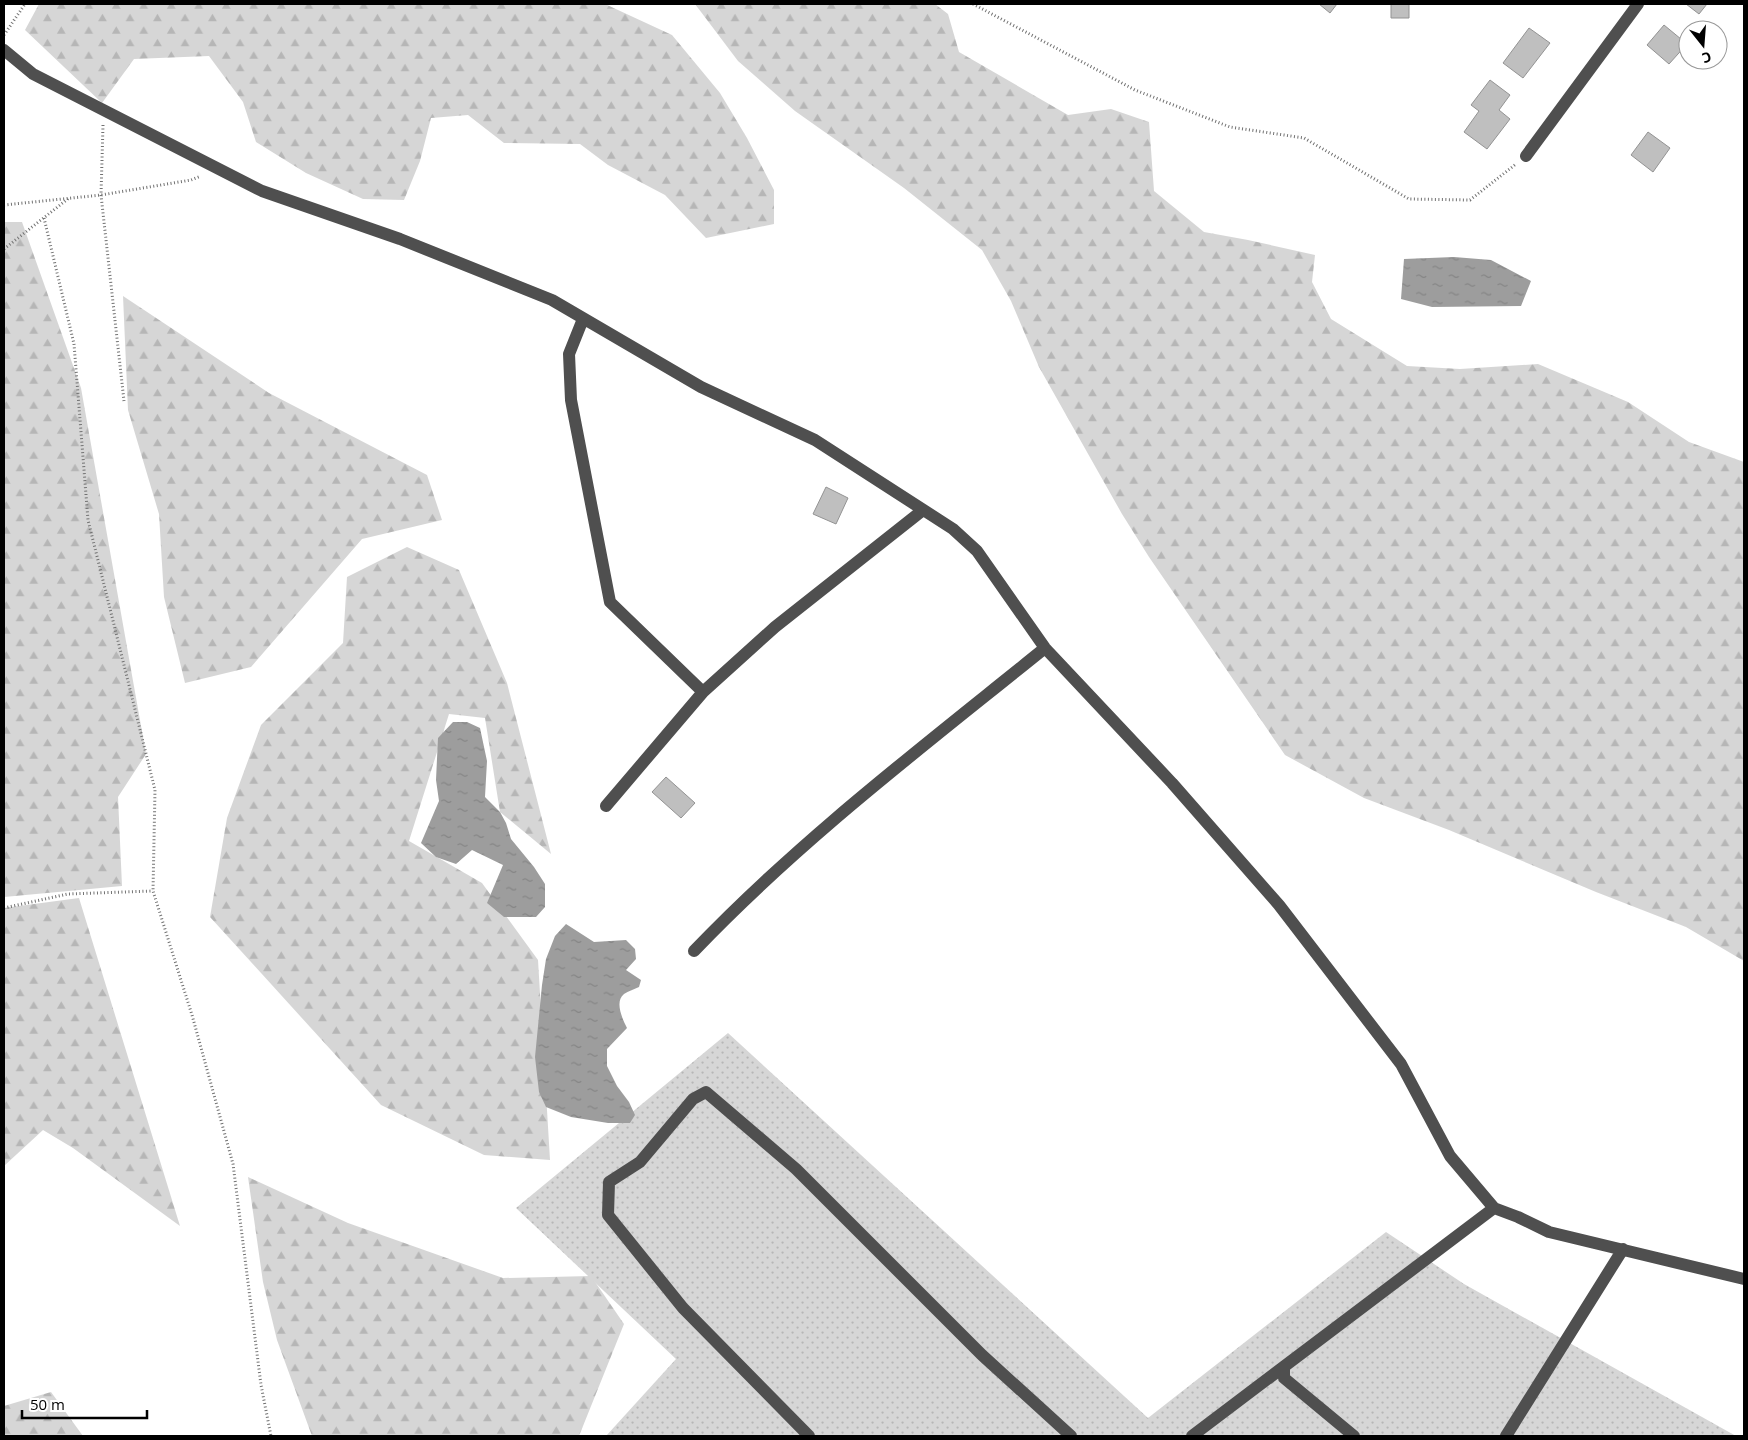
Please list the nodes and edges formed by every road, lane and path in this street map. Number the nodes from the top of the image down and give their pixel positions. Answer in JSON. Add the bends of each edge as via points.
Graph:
{"nodes":[{"id":1,"x":25,"y":4,"type":"edge"},
{"id":2,"x":973,"y":4,"type":"edge"},
{"id":3,"x":1638,"y":4,"type":"edge"},
{"id":4,"x":4,"y":35,"type":"edge"},
{"id":5,"x":4,"y":50,"type":"edge"},
{"id":6,"x":103,"y":110,"type":"junction"},
{"id":7,"x":1526,"y":156,"type":"joint"},
{"id":8,"x":219,"y":169,"type":"junction"},
{"id":9,"x":101,"y":195,"type":"junction"},
{"id":10,"x":70,"y":198,"type":"junction"},
{"id":11,"x":4,"y":205,"type":"edge"},
{"id":12,"x":44,"y":218,"type":"junction"},
{"id":13,"x":4,"y":249,"type":"edge"},
{"id":14,"x":584,"y":319,"type":"junction"},
{"id":15,"x":124,"y":401,"type":"dead end"},
{"id":16,"x":922,"y":510,"type":"junction"},
{"id":17,"x":1045,"y":648,"type":"junction"},
{"id":18,"x":703,"y":692,"type":"junction"},
{"id":19,"x":606,"y":806,"type":"dead end"},
{"id":20,"x":153,"y":892,"type":"junction"},
{"id":21,"x":4,"y":908,"type":"edge"},
{"id":22,"x":694,"y":951,"type":"dead end"},
{"id":23,"x":1494,"y":1208,"type":"junction"},
{"id":24,"x":1623,"y":1249,"type":"junction"},
{"id":25,"x":1744,"y":1279,"type":"edge"},
{"id":26,"x":1284,"y":1367,"type":"junction"},
{"id":27,"x":271,"y":1436,"type":"edge"},
{"id":28,"x":809,"y":1436,"type":"edge"},
{"id":29,"x":1071,"y":1436,"type":"edge"},
{"id":30,"x":1192,"y":1436,"type":"edge"},
{"id":31,"x":1354,"y":1436,"type":"edge"},
{"id":32,"x":1506,"y":1436,"type":"edge"}],
"edges":[{"from":1,"to":4,"type":"path"},
{"from":2,"to":7,"type":"path","via":[[1135,90],[1230,127],[1304,138],[1408,199],[1470,200]]},
{"from":3,"to":7,"type":"street"},
{"from":5,"to":6,"type":"street","via":[[33,74]]},
{"from":6,"to":8,"type":"street"},
{"from":6,"to":9,"type":"path"},
{"from":8,"to":9,"type":"path","via":[[191,180]]},
{"from":8,"to":14,"type":"street","via":[[262,191],[400,239],[552,300]]},
{"from":9,"to":10,"type":"path"},
{"from":9,"to":15,"type":"path"},
{"from":10,"to":11,"type":"path"},
{"from":10,"to":12,"type":"path"},
{"from":12,"to":13,"type":"path"},
{"from":12,"to":20,"type":"path","via":[[74,344],[88,520],[155,790]]},
{"from":14,"to":16,"type":"street","via":[[701,387],[815,440]]},
{"from":14,"to":18,"type":"street","via":[[569,354],[571,400],[610,602]]},
{"from":16,"to":17,"type":"street","via":[[953,529],[977,551]]},
{"from":16,"to":18,"type":"street","via":[[774,627]]},
{"from":17,"to":22,"type":"street","via":[[833,819],[733,910]]},
{"from":17,"to":23,"type":"street","via":[[1172,783],[1279,905],[1401,1064],[1450,1156]]},
{"from":18,"to":19,"type":"street"},
{"from":20,"to":21,"type":"path","via":[[68,894]]},
{"from":20,"to":27,"type":"path","via":[[192,1015],[232,1164],[261,1385]]},
{"from":23,"to":24,"type":"street","via":[[1549,1232]]},
{"from":23,"to":26,"type":"street"},
{"from":24,"to":25,"type":"street"},
{"from":24,"to":32,"type":"street"},
{"from":26,"to":30,"type":"street"},
{"from":26,"to":31,"type":"street","via":[[1284,1378]]},
{"from":28,"to":29,"type":"street","via":[[683,1308],[608,1215],[609,1182],[640,1162],[693,1099],[706,1092],[796,1169],[982,1354]]}]}
